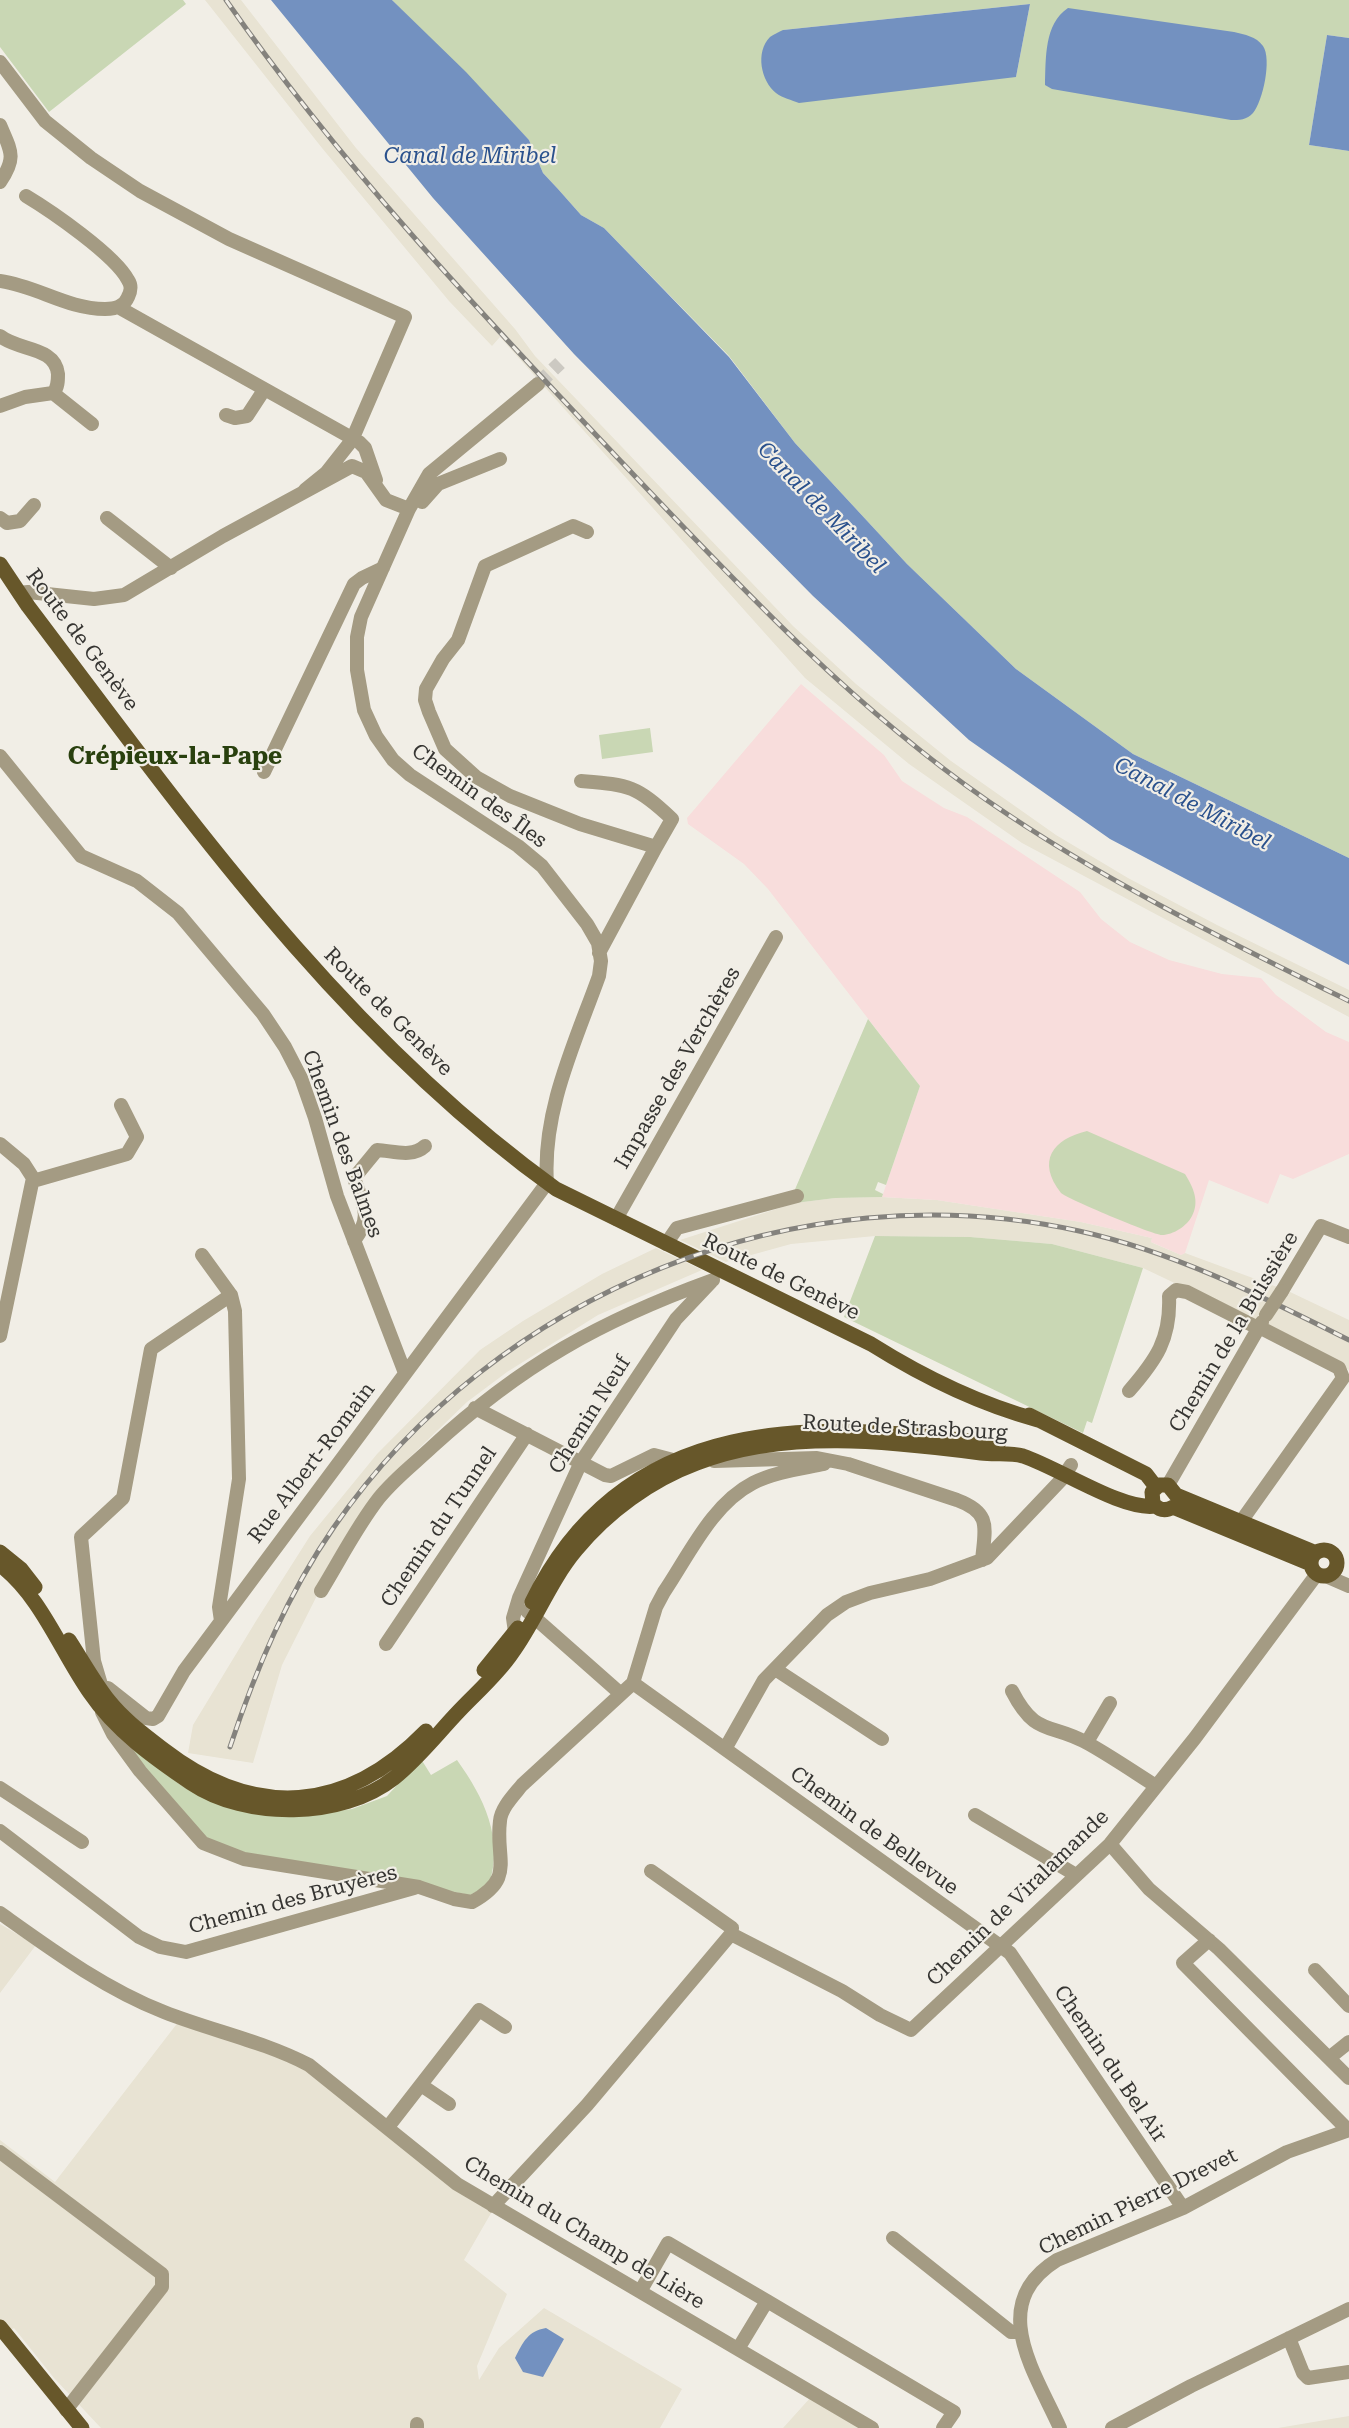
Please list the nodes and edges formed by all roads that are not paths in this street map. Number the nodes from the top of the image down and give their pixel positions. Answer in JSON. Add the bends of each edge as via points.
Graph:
{"nodes":[{"id":1,"x":0,"y":62,"type":"edge"},
{"id":2,"x":0,"y":125,"type":"edge"},
{"id":3,"x":0,"y":182,"type":"edge"},
{"id":4,"x":26,"y":196,"type":"dead end"},
{"id":5,"x":0,"y":280,"type":"edge"},
{"id":6,"x":118,"y":307,"type":"junction"},
{"id":7,"x":0,"y":336,"type":"edge"},
{"id":8,"x":538,"y":384,"type":"tunnel mouth"},
{"id":9,"x":264,"y":390,"type":"junction"},
{"id":10,"x":53,"y":393,"type":"junction"},
{"id":11,"x":0,"y":406,"type":"edge"},
{"id":12,"x":226,"y":415,"type":"dead end"},
{"id":13,"x":92,"y":424,"type":"dead end"},
{"id":14,"x":352,"y":440,"type":"junction"},
{"id":15,"x":365,"y":448,"type":"junction"},
{"id":16,"x":500,"y":459,"type":"dead end"},
{"id":17,"x":347,"y":461,"type":"junction"},
{"id":18,"x":378,"y":489,"type":"junction"},
{"id":19,"x":34,"y":505,"type":"dead end"},
{"id":20,"x":408,"y":512,"type":"junction"},
{"id":21,"x":0,"y":518,"type":"edge"},
{"id":22,"x":107,"y":518,"type":"dead end"},
{"id":23,"x":587,"y":532,"type":"dead end"},
{"id":24,"x":0,"y":564,"type":"edge"},
{"id":25,"x":171,"y":568,"type":"junction"},
{"id":26,"x":383,"y":568,"type":"junction"},
{"id":27,"x":11,"y":586,"type":"edge"},
{"id":28,"x":357,"y":637,"type":"junction"},
{"id":29,"x":328,"y":639,"type":"junction"},
{"id":30,"x":0,"y":756,"type":"edge"},
{"id":31,"x":264,"y":772,"type":"dead end"},
{"id":32,"x":581,"y":781,"type":"dead end"},
{"id":33,"x":656,"y":847,"type":"junction"},
{"id":34,"x":776,"y":937,"type":"dead end"},
{"id":35,"x":599,"y":953,"type":"junction"},
{"id":36,"x":121,"y":1105,"type":"dead end"},
{"id":37,"x":0,"y":1144,"type":"edge"},
{"id":38,"x":425,"y":1146,"type":"dead end"},
{"id":39,"x":33,"y":1181,"type":"junction"},
{"id":40,"x":547,"y":1183,"type":"junction"},
{"id":41,"x":797,"y":1196,"type":"dead end"},
{"id":42,"x":616,"y":1219,"type":"junction"},
{"id":43,"x":1349,"y":1237,"type":"edge"},
{"id":44,"x":354,"y":1241,"type":"junction"},
{"id":45,"x":666,"y":1244,"type":"junction"},
{"id":46,"x":202,"y":1255,"type":"dead end"},
{"id":47,"x":0,"y":1271,"type":"edge"},
{"id":48,"x":716,"y":1275,"type":"junction"},
{"id":49,"x":12,"y":1282,"type":"junction"},
{"id":50,"x":231,"y":1295,"type":"junction"},
{"id":51,"x":1261,"y":1323,"type":"junction"},
{"id":52,"x":0,"y":1336,"type":"edge"},
{"id":53,"x":405,"y":1373,"type":"junction"},
{"id":54,"x":1129,"y":1391,"type":"dead end"},
{"id":55,"x":475,"y":1408,"type":"junction"},
{"id":56,"x":527,"y":1434,"type":"junction"},
{"id":57,"x":673,"y":1460,"type":"junction"},
{"id":58,"x":581,"y":1462,"type":"junction"},
{"id":59,"x":697,"y":1462,"type":"junction"},
{"id":60,"x":834,"y":1462,"type":"junction"},
{"id":61,"x":1069,"y":1469,"type":"junction"},
{"id":62,"x":1163,"y":1496,"type":"junction"},
{"id":63,"x":1240,"y":1523,"type":"junction"},
{"id":64,"x":0,"y":1552,"type":"edge"},
{"id":65,"x":982,"y":1560,"type":"junction"},
{"id":66,"x":0,"y":1565,"type":"edge"},
{"id":67,"x":1327,"y":1565,"type":"edge"},
{"id":68,"x":1348,"y":1586,"type":"edge"},
{"id":69,"x":321,"y":1591,"type":"dead end"},
{"id":70,"x":531,"y":1615,"type":"junction"},
{"id":71,"x":221,"y":1621,"type":"junction"},
{"id":72,"x":515,"y":1632,"type":"junction"},
{"id":73,"x":386,"y":1644,"type":"dead end"},
{"id":74,"x":775,"y":1669,"type":"junction"},
{"id":75,"x":633,"y":1683,"type":"junction"},
{"id":76,"x":97,"y":1690,"type":"junction"},
{"id":77,"x":1012,"y":1691,"type":"dead end"},
{"id":78,"x":621,"y":1694,"type":"junction"},
{"id":79,"x":1110,"y":1703,"type":"dead end"},
{"id":80,"x":102,"y":1710,"type":"junction"},
{"id":81,"x":882,"y":1740,"type":"dead end"},
{"id":82,"x":1087,"y":1742,"type":"junction"},
{"id":83,"x":725,"y":1749,"type":"junction"},
{"id":84,"x":1156,"y":1786,"type":"junction"},
{"id":85,"x":0,"y":1788,"type":"edge"},
{"id":86,"x":975,"y":1815,"type":"dead end"},
{"id":87,"x":0,"y":1831,"type":"edge"},
{"id":88,"x":82,"y":1842,"type":"dead end"},
{"id":89,"x":1110,"y":1844,"type":"junction"},
{"id":90,"x":651,"y":1871,"type":"dead end"},
{"id":91,"x":1076,"y":1875,"type":"junction"},
{"id":92,"x":418,"y":1887,"type":"junction"},
{"id":93,"x":0,"y":1914,"type":"edge"},
{"id":94,"x":731,"y":1934,"type":"junction"},
{"id":95,"x":1209,"y":1940,"type":"junction"},
{"id":96,"x":999,"y":1945,"type":"junction"},
{"id":97,"x":1315,"y":1970,"type":"dead end"},
{"id":98,"x":1349,"y":2006,"type":"edge"},
{"id":99,"x":505,"y":2027,"type":"dead end"},
{"id":100,"x":1349,"y":2042,"type":"edge"},
{"id":101,"x":1329,"y":2058,"type":"junction"},
{"id":102,"x":1349,"y":2078,"type":"edge"},
{"id":103,"x":421,"y":2085,"type":"junction"},
{"id":104,"x":449,"y":2104,"type":"dead end"},
{"id":105,"x":388,"y":2127,"type":"junction"},
{"id":106,"x":1348,"y":2130,"type":"edge"},
{"id":107,"x":0,"y":2152,"type":"edge"},
{"id":108,"x":493,"y":2206,"type":"junction"},
{"id":109,"x":1183,"y":2208,"type":"junction"},
{"id":110,"x":893,"y":2238,"type":"dead end"},
{"id":111,"x":640,"y":2290,"type":"junction"},
{"id":112,"x":767,"y":2301,"type":"junction"},
{"id":113,"x":1349,"y":2309,"type":"edge"},
{"id":114,"x":0,"y":2327,"type":"edge"},
{"id":115,"x":1019,"y":2332,"type":"junction"},
{"id":116,"x":1289,"y":2338,"type":"junction"},
{"id":117,"x":738,"y":2349,"type":"junction"},
{"id":118,"x":1349,"y":2372,"type":"edge"},
{"id":119,"x":66,"y":2410,"type":"junction"},
{"id":120,"x":82,"y":2428,"type":"edge"},
{"id":121,"x":872,"y":2428,"type":"edge"},
{"id":122,"x":943,"y":2428,"type":"edge"},
{"id":123,"x":1060,"y":2428,"type":"edge"},
{"id":124,"x":1112,"y":2428,"type":"edge"}],
"edges":[{"from":1,"to":14,"type":"street","via":[[45,121],[140,191],[229,239],[405,316]]},
{"from":2,"to":3,"type":"street","via":[[12,158]]},
{"from":4,"to":6,"type":"street","via":[[57,214],[125,275],[131,290],[127,301]]},
{"from":5,"to":6,"type":"street","via":[[81,307]]},
{"from":6,"to":9,"type":"street"},
{"from":7,"to":10,"type":"street","via":[[18,347],[52,358],[58,379]]},
{"from":8,"to":20,"type":"street","name":"Chemin des Îles","via":[[429,474]]},
{"from":9,"to":12,"type":"street","via":[[247,416]]},
{"from":9,"to":14,"type":"street"},
{"from":10,"to":11,"type":"street"},
{"from":10,"to":13,"type":"street"},
{"from":14,"to":15,"type":"street"},
{"from":14,"to":17,"type":"street"},
{"from":15,"to":17,"type":"street","via":[[363,456]]},
{"from":15,"to":18,"type":"street"},
{"from":16,"to":20,"type":"street","via":[[438,484]]},
{"from":17,"to":18,"type":"street","via":[[366,472]]},
{"from":17,"to":25,"type":"street"},
{"from":18,"to":20,"type":"street","via":[[386,500]]},
{"from":19,"to":21,"type":"street","via":[[20,521],[8,523]]},
{"from":20,"to":26,"type":"street","name":"Chemin des Îles"},
{"from":22,"to":25,"type":"street"},
{"from":23,"to":33,"type":"street","via":[[573,526],[485,566],[458,640],[426,689],[425,700],[445,749],[476,777],[510,796],[580,824]]},
{"from":24,"to":27,"type":"main road","name":"Route de Genève"},
{"from":25,"to":27,"type":"street","via":[[136,589],[108,599]]},
{"from":26,"to":28,"type":"street","name":"Chemin des Îles","via":[[361,617]]},
{"from":26,"to":29,"type":"street","via":[[354,584]]},
{"from":27,"to":40,"type":"main road","name":"Route de Genève","via":[[229,870],[289,941],[434,1088]]},
{"from":28,"to":29,"type":"street"},
{"from":28,"to":35,"type":"street","name":"Chemin des Îles","via":[[357,670],[364,710],[393,760],[518,846],[542,867],[587,924]]},
{"from":29,"to":31,"type":"street"},
{"from":30,"to":44,"type":"street","name":"Chemin des Balmes","via":[[81,856],[137,881],[160,897],[263,1014],[301,1078]]},
{"from":32,"to":33,"type":"street","via":[[627,786],[647,795],[672,819]]},
{"from":33,"to":35,"type":"street"},
{"from":34,"to":42,"type":"street","name":"Impasse des Verchères"},
{"from":35,"to":40,"type":"street","name":"Chemin des Îles","via":[[599,976],[551,1112]]},
{"from":36,"to":39,"type":"street","via":[[137,1137],[127,1154]]},
{"from":37,"to":39,"type":"street","via":[[24,1164]]},
{"from":38,"to":44,"type":"street","via":[[411,1154],[377,1150],[354,1178],[366,1218],[365,1227]]},
{"from":39,"to":49,"type":"street"},
{"from":40,"to":42,"type":"main road","name":"Route de Genève"},
{"from":40,"to":53,"type":"street","name":"Rue Albert-Romain"},
{"from":41,"to":45,"type":"street","via":[[677,1228]]},
{"from":42,"to":45,"type":"main road","name":"Route de Genève"},
{"from":43,"to":51,"type":"street","name":"Chemin de la Buissière","bridge":true,"via":[[1321,1226]]},
{"from":44,"to":53,"type":"street","name":"Chemin des Balmes"},
{"from":45,"to":48,"type":"main road","name":"Route de Genève"},
{"from":46,"to":50,"type":"street"},
{"from":47,"to":49,"type":"street"},
{"from":48,"to":55,"type":"street","via":[[572,1342]]},
{"from":48,"to":58,"type":"street","name":"Chemin Neuf","via":[[672,1326]]},
{"from":48,"to":62,"type":"main road","name":"Route de Genève","via":[[1014,1405],[1146,1474]]},
{"from":49,"to":52,"type":"street"},
{"from":50,"to":71,"type":"street","via":[[235,1311],[239,1479],[219,1607]]},
{"from":50,"to":76,"type":"street","via":[[151,1348],[123,1497],[81,1537]]},
{"from":51,"to":54,"type":"street","via":[[1176,1290],[1169,1296],[1170,1314],[1160,1351]]},
{"from":51,"to":62,"type":"street","name":"Chemin de la Buissière"},
{"from":51,"to":63,"type":"street","via":[[1339,1368],[1343,1378]]},
{"from":53,"to":71,"type":"street","name":"Rue Albert-Romain"},
{"from":55,"to":56,"type":"street"},
{"from":55,"to":69,"type":"street","via":[[381,1496]]},
{"from":56,"to":58,"type":"street"},
{"from":56,"to":73,"type":"street","name":"Chemin du Tunnel"},
{"from":57,"to":58,"type":"street","via":[[654,1455],[610,1476]]},
{"from":57,"to":61,"type":"main road","name":"Route de Strasbourg","via":[[743,1438],[829,1431],[930,1435],[1003,1446]]},
{"from":57,"to":70,"type":"main road","name":"Route de Strasbourg","via":[[618,1494],[580,1528],[544,1576]]},
{"from":58,"to":72,"type":"street","name":"Chemin Neuf","via":[[519,1598],[513,1618]]},
{"from":59,"to":60,"type":"street","via":[[805,1458]]},
{"from":59,"to":61,"type":"main road","name":"Route de Strasbourg","via":[[745,1449],[798,1442],[863,1443],[1014,1454]]},
{"from":59,"to":70,"type":"main road","name":"Route de Strasbourg","via":[[612,1513],[575,1550]]},
{"from":60,"to":65,"type":"street","via":[[970,1504],[986,1524]]},
{"from":60,"to":75,"type":"street","via":[[775,1474],[730,1498],[656,1607]]},
{"from":61,"to":62,"type":"main road","name":"Route de Strasbourg","via":[[1105,1481],[1130,1498]]},
{"from":61,"to":65,"type":"street","via":[[994,1553]]},
{"from":62,"to":63,"type":"main road","name":"Route de Genève"},
{"from":62,"to":67,"type":"main road","name":"Route de Genève"},
{"from":63,"to":67,"type":"main road","name":"Route de Genève"},
{"from":64,"to":76,"type":"main road","name":"Route de Strasbourg","via":[[34,1585]]},
{"from":65,"to":74,"type":"street","via":[[846,1602],[827,1615]]},
{"from":66,"to":76,"type":"main road","name":"Route de Strasbourg","via":[[23,1586]]},
{"from":67,"to":68,"type":"street"},
{"from":67,"to":84,"type":"street","name":"Chemin de Viralamande"},
{"from":70,"to":72,"type":"main road","name":"Route de Strasbourg"},
{"from":70,"to":78,"type":"street"},
{"from":70,"to":80,"type":"main road","name":"Route de Strasbourg","via":[[510,1657],[393,1779],[351,1802],[331,1807],[270,1808],[234,1802],[195,1786],[124,1732]]},
{"from":71,"to":76,"type":"street","name":"Rue Albert-Romain","via":[[184,1671],[166,1707],[153,1719],[146,1718],[108,1688]]},
{"from":72,"to":76,"type":"main road","name":"Route de Strasbourg","via":[[472,1683],[397,1758],[354,1785],[312,1796],[258,1796],[207,1778],[153,1742]]},
{"from":74,"to":81,"type":"street"},
{"from":74,"to":83,"type":"street"},
{"from":75,"to":78,"type":"street"},
{"from":75,"to":83,"type":"street","name":"Chemin de Bellevue"},
{"from":76,"to":80,"type":"main road","name":"Route de Strasbourg"},
{"from":77,"to":82,"type":"street","via":[[1022,1712],[1035,1723]]},
{"from":78,"to":92,"type":"street","via":[[522,1785],[507,1804],[500,1819],[500,1872],[493,1889],[472,1902],[463,1902]]},
{"from":79,"to":82,"type":"street"},
{"from":80,"to":92,"type":"street","via":[[105,1722],[140,1771],[203,1843],[244,1858]]},
{"from":82,"to":84,"type":"street"},
{"from":83,"to":96,"type":"street","name":"Chemin de Bellevue"},
{"from":84,"to":89,"type":"street","name":"Chemin de Viralamande"},
{"from":85,"to":88,"type":"street"},
{"from":86,"to":91,"type":"street"},
{"from":87,"to":92,"type":"street","name":"Chemin des Bruyères","via":[[140,1937],[160,1947],[186,1952]]},
{"from":89,"to":91,"type":"street","name":"Chemin de Viralamande"},
{"from":89,"to":95,"type":"street","via":[[1149,1889]]},
{"from":90,"to":94,"type":"street","name":"Chemin de Viralamande","via":[[732,1928]]},
{"from":91,"to":96,"type":"street","name":"Chemin de Viralamande"},
{"from":93,"to":105,"type":"street","name":"Chemin du Champ de Lière","via":[[129,1996],[282,2051],[309,2065]]},
{"from":94,"to":96,"type":"street","name":"Chemin de Viralamande","via":[[911,2030]]},
{"from":94,"to":108,"type":"street","via":[[587,2105]]},
{"from":95,"to":101,"type":"street"},
{"from":95,"to":106,"type":"street","name":"Chemin Pierre Drevet","via":[[1184,1963]]},
{"from":96,"to":109,"type":"street","name":"Chemin du Bel Air","via":[[1010,1953]]},
{"from":97,"to":98,"type":"street"},
{"from":99,"to":103,"type":"street","via":[[479,2010]]},
{"from":100,"to":101,"type":"street"},
{"from":101,"to":102,"type":"street"},
{"from":103,"to":104,"type":"street"},
{"from":103,"to":105,"type":"street"},
{"from":105,"to":108,"type":"street","name":"Chemin du Champ de Lière","via":[[457,2184]]},
{"from":106,"to":109,"type":"street","name":"Chemin Pierre Drevet","via":[[1287,2152]]},
{"from":107,"to":119,"type":"street","via":[[162,2274],[162,2287]]},
{"from":108,"to":111,"type":"street","name":"Chemin du Champ de Lière"},
{"from":109,"to":115,"type":"street","name":"Chemin Pierre Drevet","via":[[1044,2268],[1021,2302]]},
{"from":110,"to":115,"type":"street","via":[[1011,2332]]},
{"from":111,"to":112,"type":"street","via":[[668,2243]]},
{"from":111,"to":117,"type":"street","name":"Chemin du Champ de Lière"},
{"from":112,"to":117,"type":"street"},
{"from":112,"to":122,"type":"street","via":[[954,2412]]},
{"from":113,"to":116,"type":"street"},
{"from":114,"to":119,"type":"main road"},
{"from":115,"to":123,"type":"street","name":"Chemin Pierre Drevet"},
{"from":116,"to":118,"type":"street","via":[[1308,2378]]},
{"from":116,"to":124,"type":"street"},
{"from":117,"to":121,"type":"street","name":"Chemin du Champ de Lière"},
{"from":119,"to":120,"type":"main road"}]}
